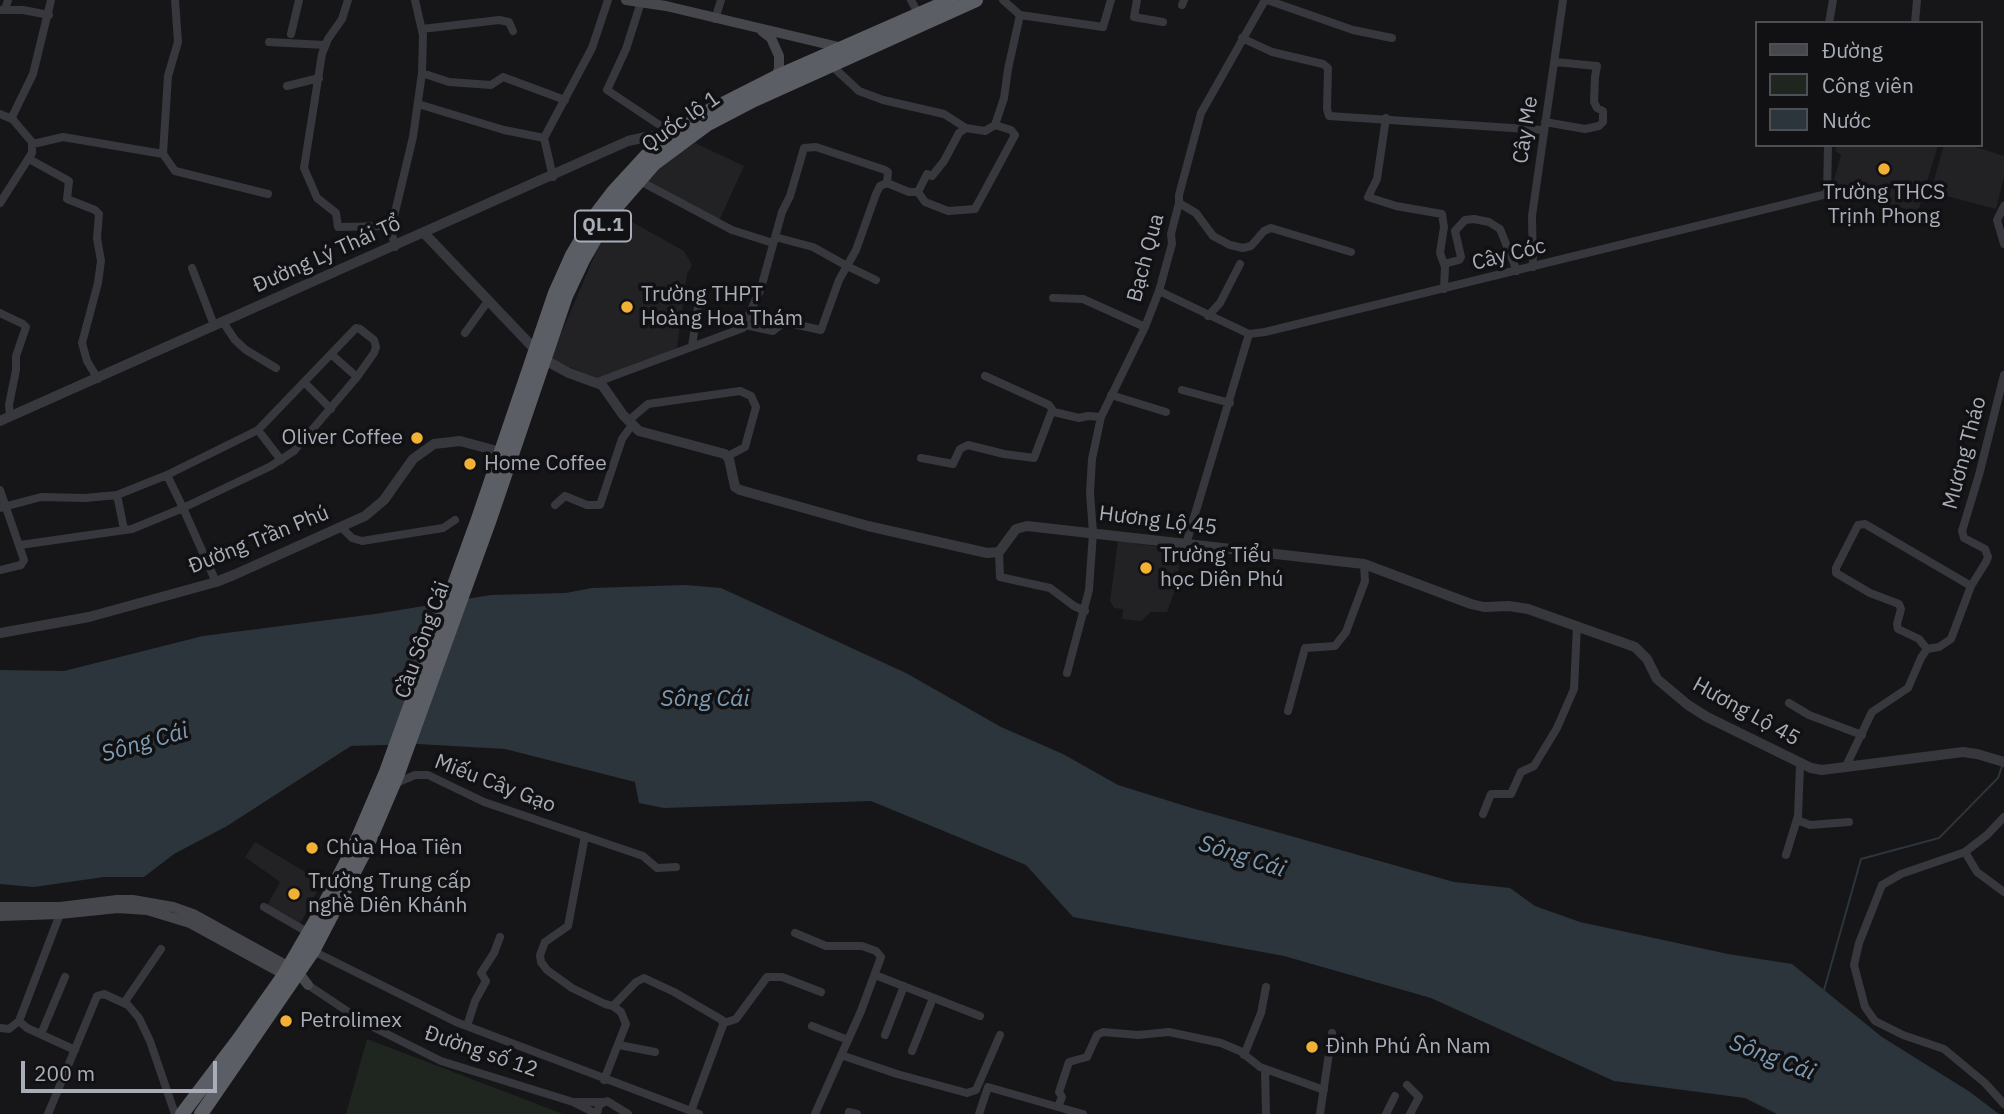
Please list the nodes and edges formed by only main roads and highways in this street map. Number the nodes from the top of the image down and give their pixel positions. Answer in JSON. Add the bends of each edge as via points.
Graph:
{"nodes":[{"id":1,"x":626,"y":0,"type":"edge"},
{"id":2,"x":976,"y":0,"type":"edge"},
{"id":3,"x":948,"y":1,"type":"edge"},
{"id":4,"x":756,"y":29,"type":"junction"},
{"id":5,"x":844,"y":48,"type":"junction"},
{"id":6,"x":859,"y":52,"type":"junction"},
{"id":7,"x":776,"y":77,"type":"junction"},
{"id":8,"x":766,"y":94,"type":"junction"},
{"id":9,"x":540,"y":355,"type":"junction"},
{"id":10,"x":484,"y":519,"type":"junction"},
{"id":11,"x":0,"y":907,"type":"edge"},
{"id":12,"x":60,"y":911,"type":"junction"},
{"id":13,"x":0,"y":916,"type":"edge"},
{"id":14,"x":295,"y":976,"type":"junction"},
{"id":15,"x":243,"y":1043,"type":"junction"},
{"id":16,"x":182,"y":1114,"type":"edge"},
{"id":17,"x":191,"y":1114,"type":"edge"},
{"id":18,"x":201,"y":1114,"type":"edge"}],
"edges":[{"from":1,"to":4,"type":"main road"},
{"from":2,"to":6,"type":"highway","name":"Quốc lộ 1","number":"QL.1"},
{"from":3,"to":5,"type":"highway","name":"Quốc lộ 1","number":"QL.1"},
{"from":4,"to":5,"type":"main road"},
{"from":4,"to":7,"type":"main road","via":[[775,44],[780,62]]},
{"from":5,"to":6,"type":"main road"},
{"from":5,"to":7,"type":"highway","name":"Quốc lộ 1","number":"QL.1"},
{"from":6,"to":8,"type":"highway","name":"Quốc lộ 1","number":"QL.1"},
{"from":7,"to":8,"type":"main road"},
{"from":7,"to":9,"type":"highway","name":"Quốc lộ 1","number":"QL.1","via":[[673,134],[629,173],[590,223],[563,274]]},
{"from":8,"to":9,"type":"highway","name":"Quốc lộ 1","number":"QL.1","via":[[689,136],[638,180],[607,218],[583,260]]},
{"from":9,"to":10,"type":"highway","name":"Quốc lộ 1","number":"QL.1"},
{"from":9,"to":10,"type":"highway","name":"Quốc lộ 1","number":"QL.1","via":[[501,452]]},
{"from":10,"to":14,"type":"highway","name":"Cầu Sông Cái","number":"QL.1","via":[[392,778],[353,849]]},
{"from":11,"to":12,"type":"main road"},
{"from":12,"to":13,"type":"main road"},
{"from":12,"to":14,"type":"main road","via":[[125,900],[173,907],[193,914]]},
{"from":14,"to":15,"type":"highway","number":"QL.1"},
{"from":15,"to":16,"type":"highway","number":"QL.1"},
{"from":15,"to":17,"type":"highway","number":"QL.1"},
{"from":15,"to":18,"type":"highway","number":"QL.1"}]}
